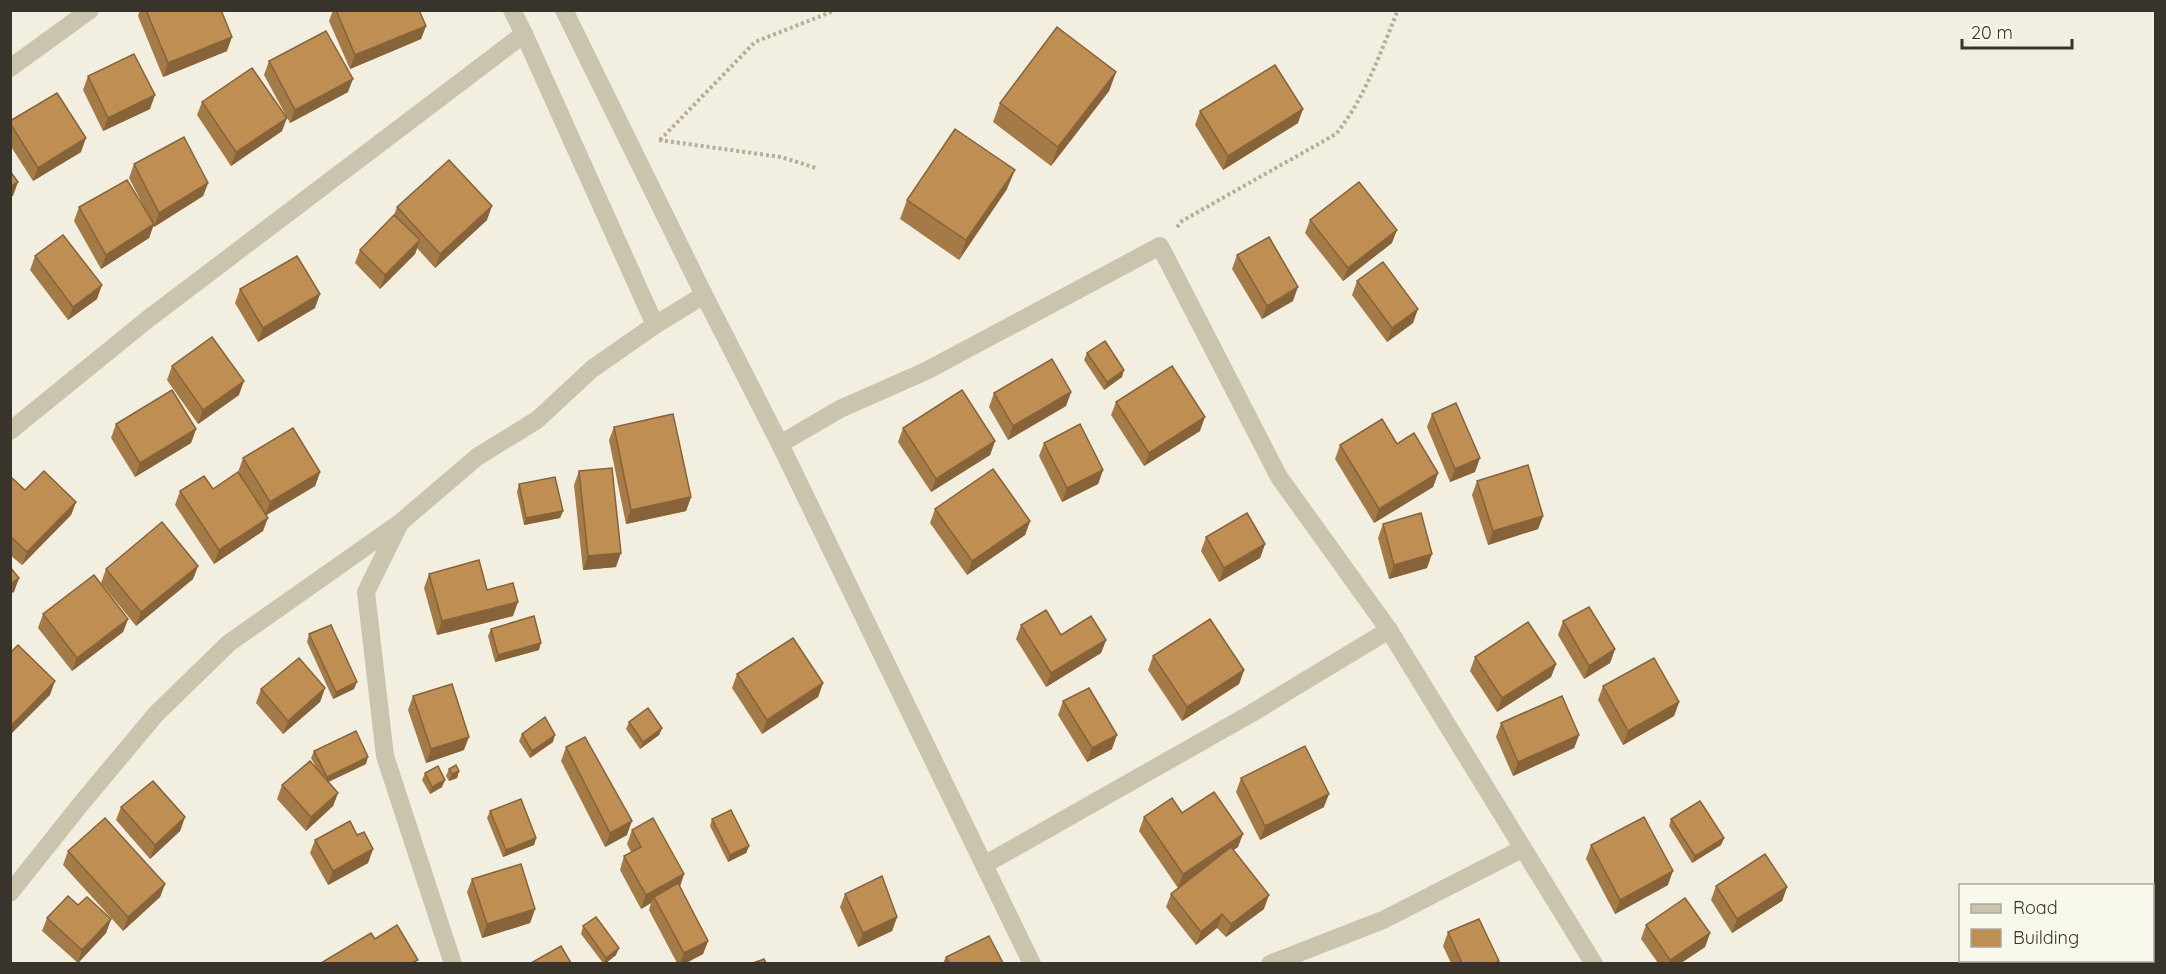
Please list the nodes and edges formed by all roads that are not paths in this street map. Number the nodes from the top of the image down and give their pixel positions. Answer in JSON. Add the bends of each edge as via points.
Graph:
{"nodes":[{"id":1,"x":90,"y":10,"type":"edge"},
{"id":2,"x":512,"y":10,"type":"edge"},
{"id":3,"x":564,"y":10,"type":"edge"},
{"id":4,"x":524,"y":34,"type":"junction"},
{"id":5,"x":10,"y":68,"type":"edge"},
{"id":6,"x":704,"y":295,"type":"junction"},
{"id":7,"x":655,"y":325,"type":"junction"},
{"id":8,"x":10,"y":431,"type":"edge"},
{"id":9,"x":780,"y":444,"type":"junction"},
{"id":10,"x":401,"y":522,"type":"junction"},
{"id":11,"x":1389,"y":630,"type":"junction"},
{"id":12,"x":1522,"y":849,"type":"junction"},
{"id":13,"x":984,"y":865,"type":"junction"},
{"id":14,"x":10,"y":893,"type":"edge"},
{"id":15,"x":453,"y":963,"type":"edge"},
{"id":16,"x":1032,"y":963,"type":"edge"},
{"id":17,"x":1270,"y":963,"type":"edge"},
{"id":18,"x":1593,"y":963,"type":"edge"}],
"edges":[{"from":1,"to":5,"type":"street"},
{"from":2,"to":4,"type":"street"},
{"from":3,"to":6,"type":"street"},
{"from":4,"to":7,"type":"street"},
{"from":4,"to":8,"type":"street","via":[[148,319]]},
{"from":6,"to":7,"type":"street"},
{"from":6,"to":9,"type":"street"},
{"from":7,"to":10,"type":"street","via":[[592,369],[537,420],[477,457]]},
{"from":9,"to":11,"type":"street","via":[[840,409],[926,371],[1160,246],[1279,477]]},
{"from":9,"to":13,"type":"street"},
{"from":10,"to":14,"type":"street","via":[[229,643],[156,714]]},
{"from":10,"to":15,"type":"street","via":[[366,592],[385,756]]},
{"from":11,"to":12,"type":"street"},
{"from":11,"to":13,"type":"street"},
{"from":12,"to":17,"type":"street","via":[[1383,920]]},
{"from":12,"to":18,"type":"street"},
{"from":13,"to":16,"type":"street"}]}
